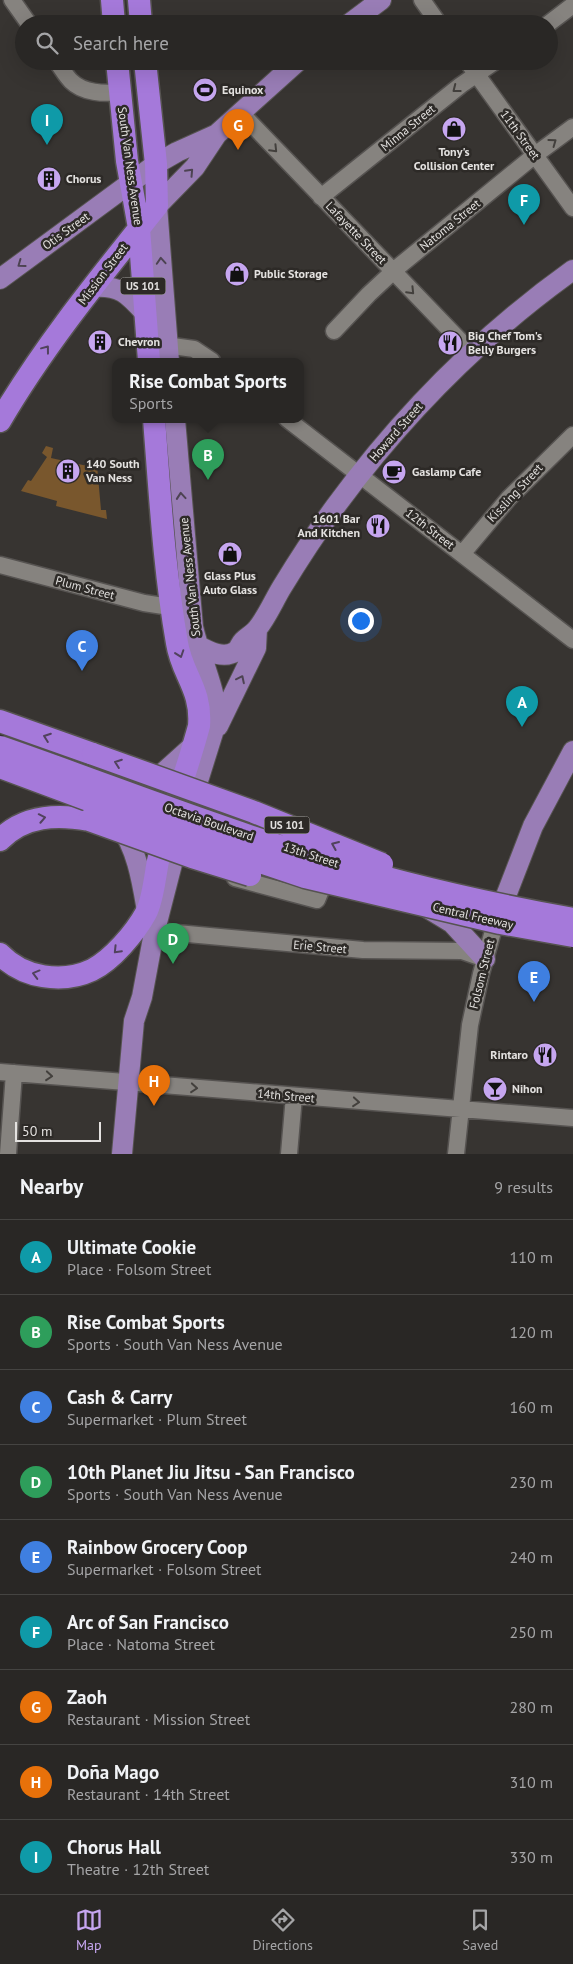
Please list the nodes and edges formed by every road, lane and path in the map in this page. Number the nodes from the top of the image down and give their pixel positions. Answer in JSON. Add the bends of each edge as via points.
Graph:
{"nodes":[{"id":1,"x":12,"y":0,"type":"edge"},
{"id":2,"x":112,"y":0,"type":"edge"},
{"id":3,"x":139,"y":0,"type":"edge"},
{"id":4,"x":381,"y":0,"type":"edge"},
{"id":5,"x":422,"y":0,"type":"edge"},
{"id":6,"x":573,"y":5,"type":"edge"},
{"id":7,"x":23,"y":15,"type":"edge"},
{"id":8,"x":113,"y":15,"type":"edge"},
{"id":9,"x":140,"y":15,"type":"edge"},
{"id":10,"x":361,"y":15,"type":"edge"},
{"id":11,"x":433,"y":15,"type":"edge"},
{"id":12,"x":558,"y":16,"type":"edge"},
{"id":13,"x":62,"y":70,"type":"edge"},
{"id":14,"x":118,"y":70,"type":"edge"},
{"id":15,"x":146,"y":70,"type":"edge"},
{"id":16,"x":288,"y":70,"type":"edge"},
{"id":17,"x":469,"y":70,"type":"edge"},
{"id":18,"x":472,"y":70,"type":"edge"},
{"id":19,"x":120,"y":92,"type":"junction"},
{"id":20,"x":240,"y":113,"type":"junction"},
{"id":21,"x":573,"y":127,"type":"edge"},
{"id":22,"x":217,"y":134,"type":"junction"},
{"id":23,"x":535,"y":155,"type":"junction"},
{"id":24,"x":156,"y":164,"type":"junction"},
{"id":25,"x":131,"y":184,"type":"junction"},
{"id":26,"x":321,"y":197,"type":"junction"},
{"id":27,"x":157,"y":206,"type":"junction"},
{"id":28,"x":573,"y":208,"type":"edge"},
{"id":29,"x":139,"y":228,"type":"junction"},
{"id":30,"x":573,"y":270,"type":"edge"},
{"id":31,"x":393,"y":271,"type":"junction"},
{"id":32,"x":0,"y":279,"type":"edge"},
{"id":33,"x":93,"y":286,"type":"junction"},
{"id":34,"x":146,"y":313,"type":"junction"},
{"id":35,"x":334,"y":331,"type":"dead end"},
{"id":36,"x":158,"y":353,"type":"edge"},
{"id":37,"x":472,"y":353,"type":"junction"},
{"id":38,"x":208,"y":358,"type":"edge"},
{"id":39,"x":0,"y":421,"type":"edge"},
{"id":40,"x":154,"y":423,"type":"edge"},
{"id":41,"x":175,"y":423,"type":"edge"},
{"id":42,"x":292,"y":423,"type":"edge"},
{"id":43,"x":573,"y":435,"type":"edge"},
{"id":44,"x":359,"y":475,"type":"junction"},
{"id":45,"x":164,"y":540,"type":"junction"},
{"id":46,"x":462,"y":554,"type":"junction"},
{"id":47,"x":0,"y":565,"type":"edge"},
{"id":48,"x":189,"y":579,"type":"junction"},
{"id":49,"x":181,"y":607,"type":"junction"},
{"id":50,"x":257,"y":629,"type":"junction"},
{"id":51,"x":573,"y":640,"type":"edge"},
{"id":52,"x":197,"y":645,"type":"junction"},
{"id":53,"x":0,"y":721,"type":"edge"},
{"id":54,"x":203,"y":742,"type":"junction"},
{"id":55,"x":0,"y":747,"type":"edge"},
{"id":56,"x":573,"y":751,"type":"edge"},
{"id":57,"x":0,"y":768,"type":"edge"},
{"id":58,"x":124,"y":789,"type":"junction"},
{"id":59,"x":98,"y":805,"type":"junction"},
{"id":60,"x":181,"y":810,"type":"junction"},
{"id":61,"x":174,"y":833,"type":"junction"},
{"id":62,"x":0,"y":840,"type":"edge"},
{"id":63,"x":173,"y":859,"type":"junction"},
{"id":64,"x":324,"y":883,"type":"junction"},
{"id":65,"x":374,"y":894,"type":"junction"},
{"id":66,"x":478,"y":900,"type":"junction"},
{"id":67,"x":502,"y":905,"type":"junction"},
{"id":68,"x":425,"y":907,"type":"junction"},
{"id":69,"x":573,"y":919,"type":"edge"},
{"id":70,"x":151,"y":921,"type":"junction"},
{"id":71,"x":495,"y":924,"type":"junction"},
{"id":72,"x":573,"y":937,"type":"edge"},
{"id":73,"x":0,"y":954,"type":"edge"},
{"id":74,"x":485,"y":958,"type":"junction"},
{"id":75,"x":7,"y":1073,"type":"edge"},
{"id":76,"x":128,"y":1083,"type":"junction"},
{"id":77,"x":294,"y":1096,"type":"junction"},
{"id":78,"x":459,"y":1110,"type":"junction"},
{"id":79,"x":573,"y":1118,"type":"edge"},
{"id":80,"x":8,"y":1154,"type":"edge"},
{"id":81,"x":122,"y":1154,"type":"edge"},
{"id":82,"x":289,"y":1154,"type":"edge"},
{"id":83,"x":456,"y":1154,"type":"edge"}],
"edges":[{"from":1,"to":7,"type":"street"},
{"from":2,"to":8,"type":"highway"},
{"from":3,"to":9,"type":"highway"},
{"from":4,"to":10,"type":"main road"},
{"from":5,"to":11,"type":"street"},
{"from":6,"to":12,"type":"street"},
{"from":13,"to":19,"type":"street","via":[[71,82],[87,90]]},
{"from":14,"to":19,"type":"highway","name":"South Van Ness Avenue","number":"US 101"},
{"from":15,"to":24,"type":"highway","name":"South Van Ness Avenue"},
{"from":16,"to":20,"type":"main road","name":"Mission Street"},
{"from":17,"to":26,"type":"street","name":"Minna Street","one_way":true},
{"from":18,"to":23,"type":"street","name":"11th Street"},
{"from":19,"to":25,"type":"highway","name":"South Van Ness Avenue","number":"US 101"},
{"from":20,"to":22,"type":"main road","name":"Mission Street"},
{"from":20,"to":26,"type":"street","name":"Lafayette Street","one_way":true},
{"from":23,"to":21,"type":"street","name":"Natoma Street","one_way":true},
{"from":22,"to":24,"type":"main road","name":"Mission Street"},
{"from":27,"to":22,"type":"main road","name":"Mission Street","one_way":true,"via":[[195,167]]},
{"from":23,"to":28,"type":"street","name":"11th Street"},
{"from":23,"to":31,"type":"street","name":"Natoma Street"},
{"from":24,"to":25,"type":"main road","name":"Mission Street"},
{"from":24,"to":27,"type":"highway","name":"South Van Ness Avenue"},
{"from":25,"to":29,"type":"highway","name":"South Van Ness Avenue","number":"US 101"},
{"from":25,"to":32,"type":"main road","name":"Otis Street","one_way":true},
{"from":26,"to":31,"type":"street","name":"Lafayette Street"},
{"from":27,"to":29,"type":"highway","name":"Mission Street","number":"US 101"},
{"from":36,"to":27,"type":"main road","name":"South Van Ness Avenue","one_way":true},
{"from":29,"to":33,"type":"highway","name":"Mission Street","number":"US 101"},
{"from":29,"to":34,"type":"highway","name":"South Van Ness Avenue","number":"US 101"},
{"from":30,"to":37,"type":"main road","name":"Howard Street"},
{"from":31,"to":35,"type":"street","name":"Natoma Street"},
{"from":31,"to":37,"type":"street","name":"Lafayette Street","one_way":true},
{"from":33,"to":34,"type":"main road","via":[[109,286],[121,291]]},
{"from":39,"to":33,"type":"highway","name":"Mission Street","number":"US 101","one_way":true,"via":[[26,377]]},
{"from":34,"to":36,"type":"highway","name":"South Van Ness Avenue","number":"US 101"},
{"from":36,"to":38,"type":"street","via":[[194,349]]},
{"from":37,"to":44,"type":"main road","name":"Howard Street","via":[[411,414]]},
{"from":40,"to":45,"type":"highway","name":"South Van Ness Avenue"},
{"from":48,"to":41,"type":"main road","name":"South Van Ness Avenue","one_way":true},
{"from":42,"to":44,"type":"street","name":"12th Street"},
{"from":43,"to":46,"type":"street","name":"Kissling Street","via":[[509,498]]},
{"from":44,"to":46,"type":"street","name":"12th Street"},
{"from":44,"to":50,"type":"main road","name":"Howard Street","via":[[308,545]]},
{"from":45,"to":48,"type":"main road","via":[[175,544],[182,572]]},
{"from":45,"to":49,"type":"highway","name":"South Van Ness Avenue","via":[[167,582]]},
{"from":46,"to":51,"type":"street","name":"12th Street"},
{"from":47,"to":49,"type":"street","name":"Plum Street","via":[[144,603]]},
{"from":48,"to":49,"type":"main road","name":"South Van Ness Avenue"},
{"from":49,"to":52,"type":"main road","name":"South Van Ness Avenue"},
{"from":49,"to":54,"type":"highway","name":"South Van Ness Avenue","one_way":true,"via":[[177,646],[200,711]]},
{"from":50,"to":52,"type":"main road","name":"Howard Street","via":[[236,651],[227,654],[213,654]]},
{"from":54,"to":50,"type":"main road","name":"Howard Street","one_way":true,"via":[[253,656]]},
{"from":52,"to":54,"type":"main road","name":"South Van Ness Avenue","via":[[217,706],[217,720]]},
{"from":66,"to":53,"type":"highway","number":"US 101","one_way":true,"bridge":true,"via":[[254,812]]},
{"from":54,"to":58,"type":"main road","via":[[164,772]]},
{"from":54,"to":60,"type":"highway","name":"South Van Ness Avenue"},
{"from":55,"to":58,"type":"main road","name":"13th Street"},
{"from":55,"to":66,"type":"highway","name":"Octavia Boulevard","bridge":true,"via":[[279,846],[378,876]]},
{"from":56,"to":67,"type":"main road","name":"Folsom Street","via":[[532,826]]},
{"from":57,"to":59,"type":"main road","name":"13th Street"},
{"from":57,"to":65,"type":"highway","name":"Octavia Boulevard","bridge":true,"via":[[239,856]]},
{"from":58,"to":60,"type":"main road","name":"13th Street"},
{"from":59,"to":61,"type":"main road","name":"13th Street"},
{"from":59,"to":70,"type":"main road","via":[[120,825],[130,844]]},
{"from":60,"to":61,"type":"highway","name":"South Van Ness Avenue"},
{"from":60,"to":67,"type":"main road","name":"13th Street","via":[[343,865]]},
{"from":61,"to":63,"type":"main road","name":"South Van Ness Avenue"},
{"from":61,"to":64,"type":"main road","name":"13th Street"},
{"from":61,"to":70,"type":"highway","name":"South Van Ness Avenue"},
{"from":62,"to":65,"type":"highway","one_way":true,"bridge":true,"via":[[13,829],[36,819],[74,817],[267,880],[337,893]]},
{"from":63,"to":64,"type":"street","name":"13th Street","via":[[317,900]]},
{"from":63,"to":70,"type":"main road","name":"South Van Ness Avenue"},
{"from":64,"to":68,"type":"main road","name":"13th Street"},
{"from":65,"to":72,"type":"highway","name":"Central Freeway","bridge":true},
{"from":66,"to":69,"type":"highway","name":"Central Freeway","number":"US 101","bridge":true},
{"from":67,"to":69,"type":"main road","name":"13th Street"},
{"from":67,"to":71,"type":"main road","name":"Folsom Street"},
{"from":68,"to":71,"type":"main road","name":"13th Street"},
{"from":68,"to":74,"type":"main road","via":[[452,922]]},
{"from":70,"to":73,"type":"highway","one_way":true,"via":[[127,939],[111,957],[92,970],[77,975],[60,978],[36,974],[14,965]]},
{"from":70,"to":74,"type":"street","name":"Erie Street","via":[[363,950],[462,951]]},
{"from":70,"to":76,"type":"main road","name":"South Van Ness Avenue","via":[[132,997],[134,1021]]},
{"from":71,"to":72,"type":"main road","name":"13th Street"},
{"from":71,"to":74,"type":"street","name":"Folsom Street"},
{"from":74,"to":78,"type":"street","name":"Folsom Street","via":[[470,1025]]},
{"from":75,"to":76,"type":"street","name":"14th Street","one_way":true},
{"from":75,"to":80,"type":"street"},
{"from":76,"to":77,"type":"street","name":"14th Street","one_way":true},
{"from":76,"to":81,"type":"main road","name":"South Van Ness Avenue"},
{"from":77,"to":78,"type":"street","name":"14th Street","one_way":true},
{"from":77,"to":82,"type":"street"},
{"from":78,"to":79,"type":"street","name":"14th Street"},
{"from":78,"to":83,"type":"street","name":"Folsom Street"}]}
